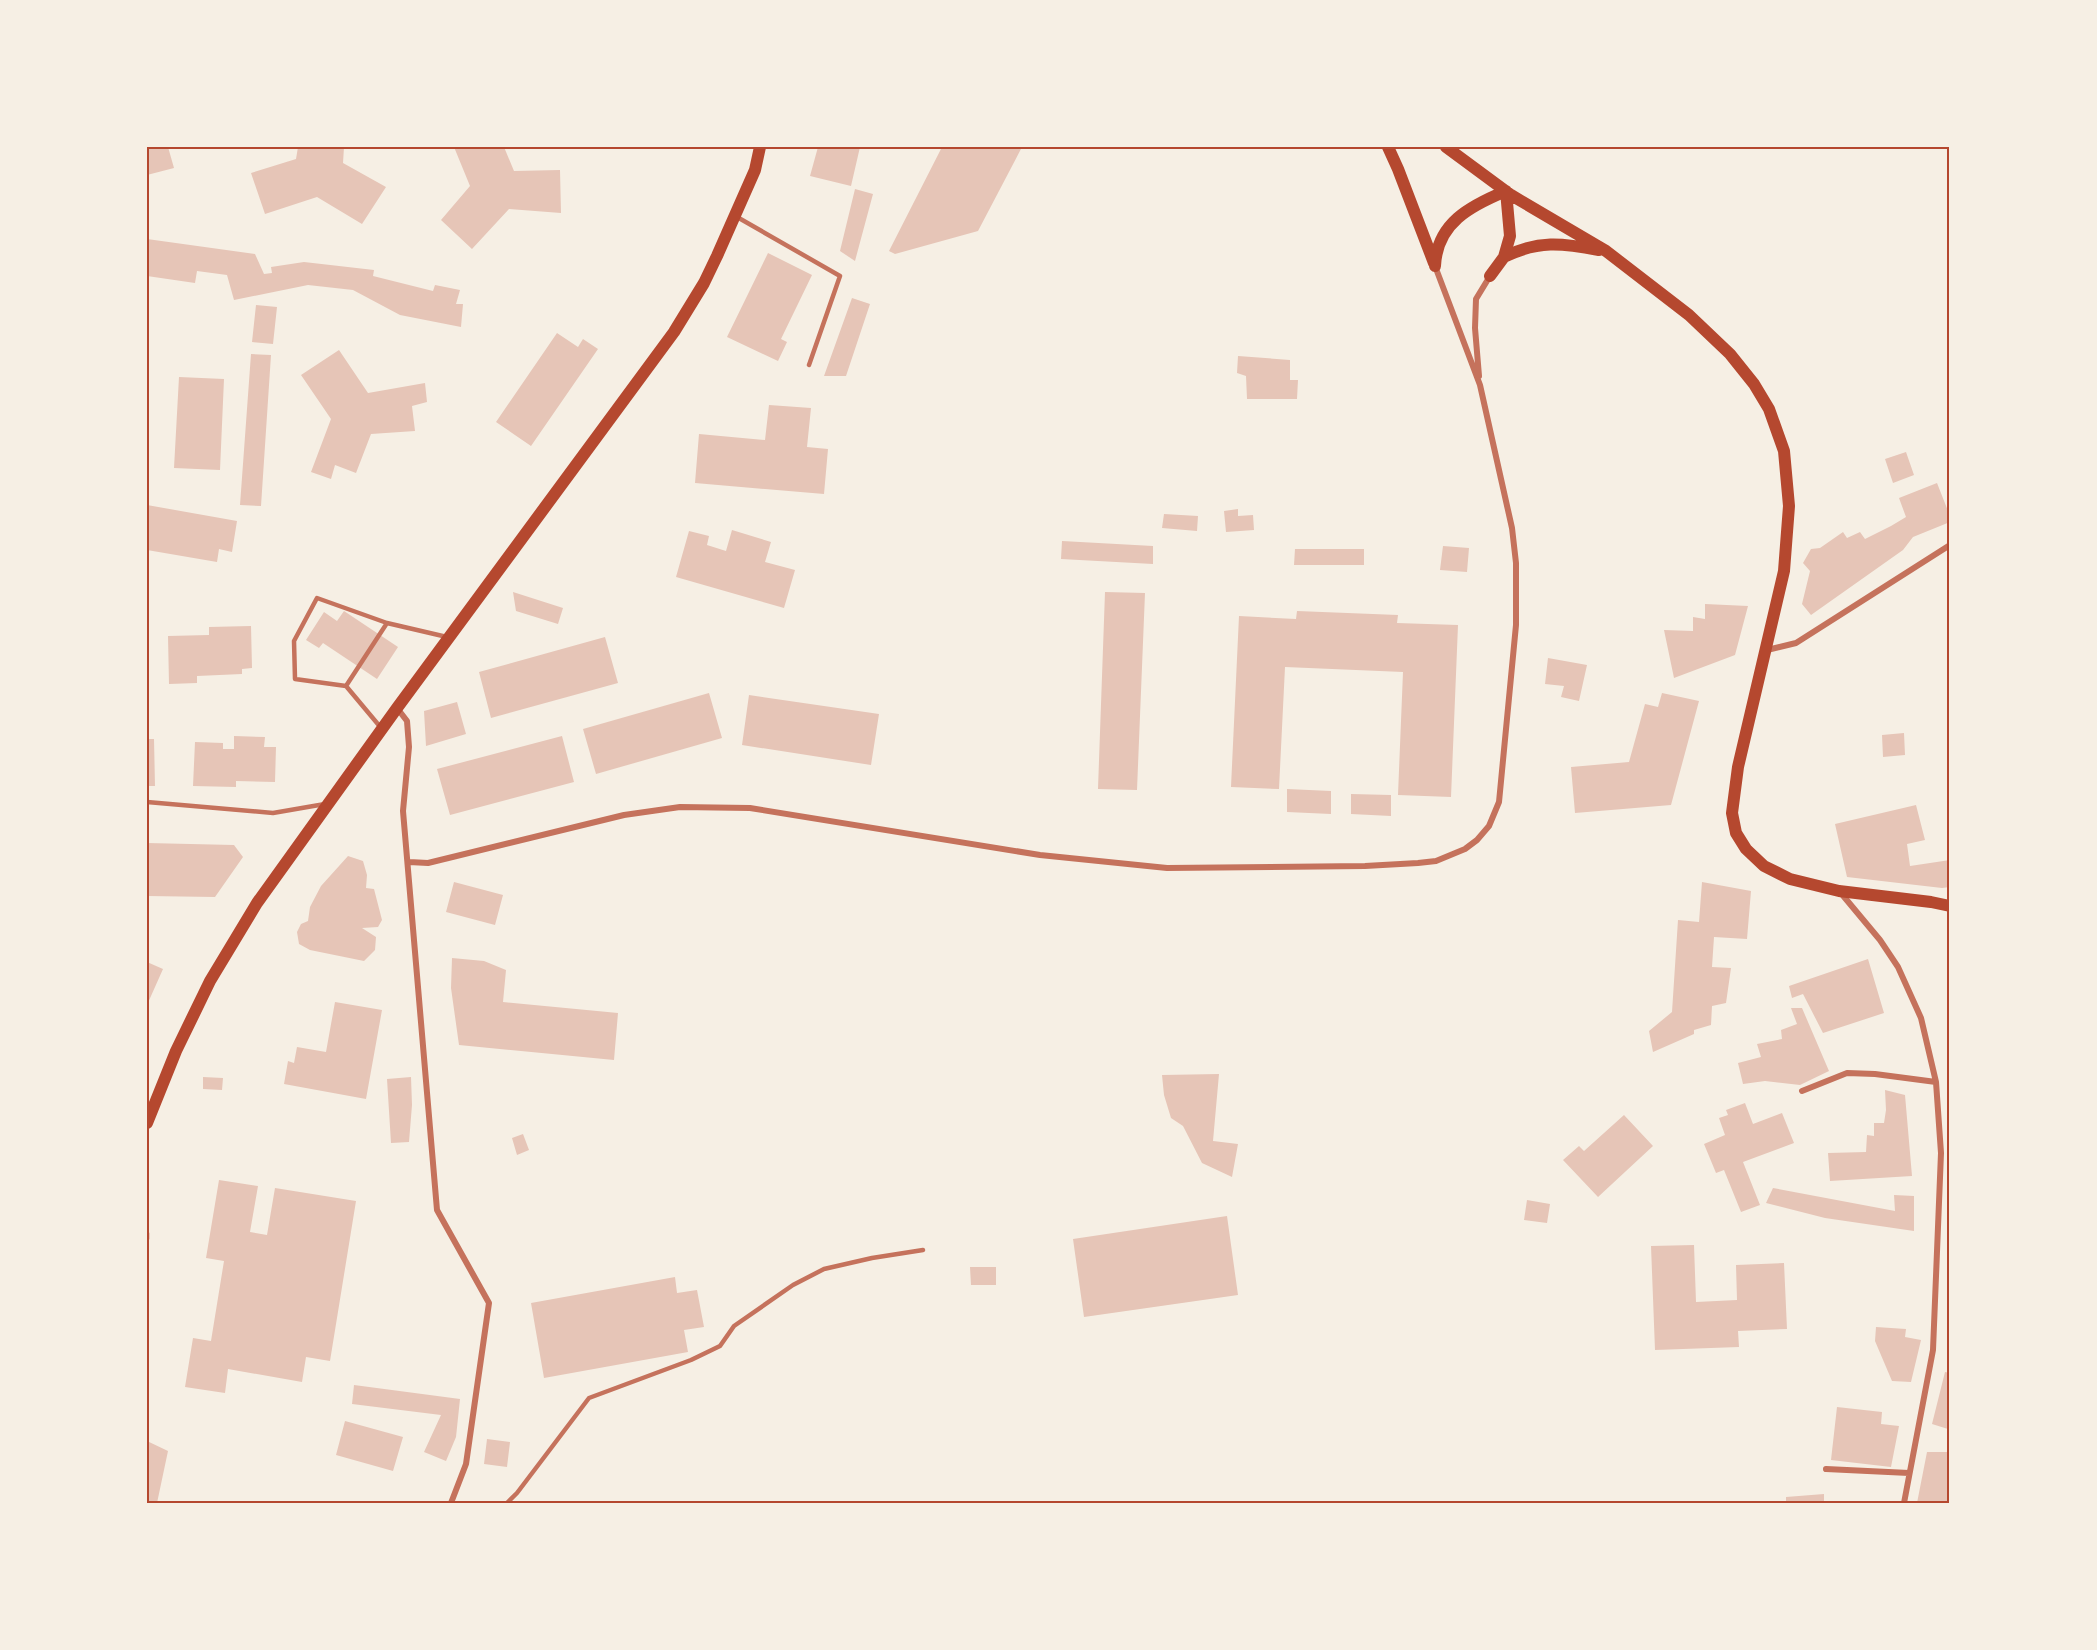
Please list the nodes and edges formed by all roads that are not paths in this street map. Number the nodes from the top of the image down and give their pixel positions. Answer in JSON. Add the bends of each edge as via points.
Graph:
{"nodes":[{"id":1,"x":760,"y":147,"type":"edge"},
{"id":2,"x":1388,"y":147,"type":"edge"},
{"id":3,"x":1446,"y":147,"type":"edge"},
{"id":4,"x":1506,"y":191,"type":"junction"},
{"id":5,"x":735,"y":215,"type":"junction"},
{"id":6,"x":1606,"y":251,"type":"junction"},
{"id":7,"x":1504,"y":257,"type":"junction"},
{"id":8,"x":1435,"y":266,"type":"junction"},
{"id":9,"x":1490,"y":276,"type":"joint"},
{"id":10,"x":808,"y":365,"type":"dead end"},
{"id":11,"x":1480,"y":385,"type":"junction"},
{"id":12,"x":1950,"y":545,"type":"edge"},
{"id":13,"x":387,"y":623,"type":"junction"},
{"id":14,"x":449,"y":637,"type":"junction"},
{"id":15,"x":1766,"y":650,"type":"junction"},
{"id":16,"x":346,"y":686,"type":"junction"},
{"id":17,"x":397,"y":708,"type":"junction"},
{"id":18,"x":382,"y":729,"type":"junction"},
{"id":19,"x":147,"y":802,"type":"edge"},
{"id":20,"x":328,"y":804,"type":"junction"},
{"id":21,"x":408,"y":862,"type":"junction"},
{"id":22,"x":1839,"y":891,"type":"junction"},
{"id":23,"x":1950,"y":900,"type":"edge"},
{"id":24,"x":1931,"y":902,"type":"junction"},
{"id":25,"x":1950,"y":906,"type":"edge"},
{"id":26,"x":1936,"y":1082,"type":"junction"},
{"id":27,"x":1802,"y":1091,"type":"dead end"},
{"id":28,"x":147,"y":1123,"type":"edge"},
{"id":29,"x":1941,"y":1153,"type":"junction"},
{"id":30,"x":1950,"y":1153,"type":"edge"},
{"id":31,"x":147,"y":1233,"type":"edge"},
{"id":32,"x":147,"y":1239,"type":"edge"},
{"id":33,"x":923,"y":1250,"type":"dead end"},
{"id":34,"x":1826,"y":1470,"type":"dead end"},
{"id":35,"x":1909,"y":1473,"type":"junction"},
{"id":36,"x":451,"y":1503,"type":"edge"},
{"id":37,"x":507,"y":1503,"type":"edge"},
{"id":38,"x":1904,"y":1503,"type":"edge"}],
"edges":[{"from":1,"to":5,"type":"main road","via":[[755,170]]},
{"from":2,"to":8,"type":"main road"},
{"from":3,"to":4,"type":"main road"},
{"from":4,"to":6,"type":"main road"},
{"from":4,"to":7,"type":"main road","via":[[1510,236]]},
{"from":4,"to":8,"type":"main road","via":[[1482,201],[1449,226],[1436,249]]},
{"from":5,"to":10,"type":"lane","via":[[840,276]]},
{"from":5,"to":14,"type":"main road","via":[[704,283],[674,332]]},
{"from":6,"to":7,"type":"main road","via":[[1543,244]]},
{"from":6,"to":15,"type":"main road","via":[[1689,315],[1730,354],[1768,409],[1784,452],[1789,506],[1784,572]]},
{"from":7,"to":9,"type":"main road"},
{"from":8,"to":11,"type":"street"},
{"from":9,"to":11,"type":"street","via":[[1476,299]]},
{"from":11,"to":21,"type":"street","via":[[1512,528],[1516,626],[1499,802],[1477,840],[1451,857],[1365,866],[1167,868],[1040,855],[750,808],[680,807],[624,815],[428,862]]},
{"from":12,"to":15,"type":"street","via":[[1796,643]]},
{"from":13,"to":14,"type":"lane"},
{"from":13,"to":16,"type":"lane"},
{"from":13,"to":16,"type":"lane","via":[[317,598],[294,641],[295,679]]},
{"from":14,"to":17,"type":"main road"},
{"from":15,"to":22,"type":"main road","via":[[1738,767],[1732,813],[1736,832],[1746,849],[1764,866],[1790,879]]},
{"from":16,"to":18,"type":"lane"},
{"from":17,"to":18,"type":"main road"},
{"from":17,"to":21,"type":"street","via":[[407,721],[403,812]]},
{"from":18,"to":20,"type":"main road"},
{"from":19,"to":20,"type":"lane","via":[[273,813]]},
{"from":20,"to":28,"type":"main road","via":[[257,903],[210,981]]},
{"from":21,"to":36,"type":"street","via":[[437,1210],[489,1303],[466,1464]]},
{"from":22,"to":24,"type":"main road"},
{"from":22,"to":26,"type":"street","via":[[1898,967],[1921,1018]]},
{"from":23,"to":24,"type":"main road"},
{"from":24,"to":25,"type":"main road"},
{"from":26,"to":27,"type":"street","via":[[1847,1073]]},
{"from":26,"to":29,"type":"street"},
{"from":29,"to":30,"type":"street"},
{"from":29,"to":35,"type":"street","via":[[1933,1350]]},
{"from":31,"to":32,"type":"lane"},
{"from":33,"to":37,"type":"lane","via":[[824,1269],[793,1285],[734,1326],[720,1346],[589,1398]]},
{"from":34,"to":35,"type":"street"},
{"from":35,"to":38,"type":"street"}]}
